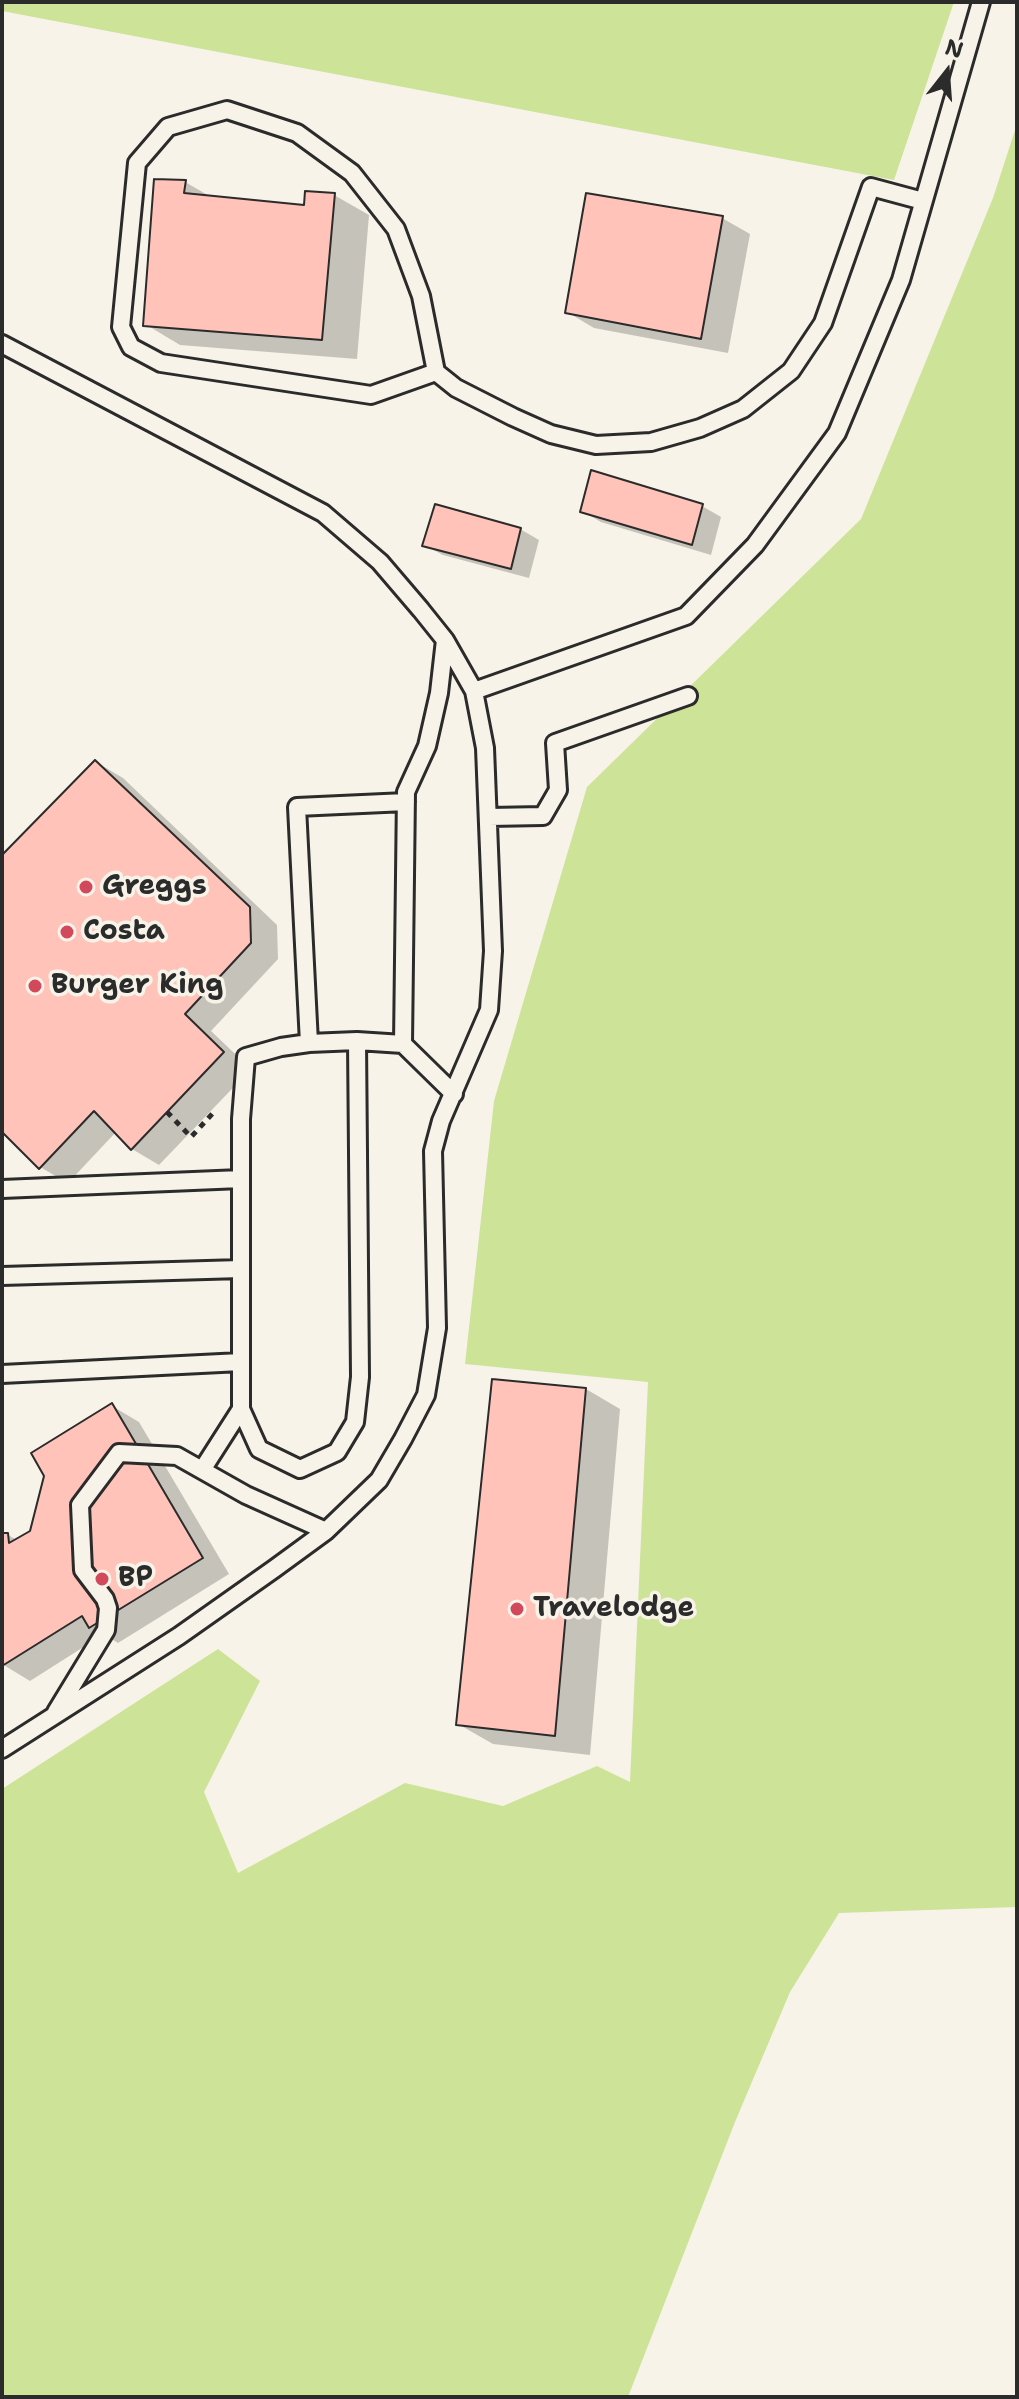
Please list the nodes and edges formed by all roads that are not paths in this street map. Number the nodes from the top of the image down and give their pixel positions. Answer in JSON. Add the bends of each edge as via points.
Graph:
{"nodes":[{"id":1,"x":981,"y":2,"type":"edge"},
{"id":2,"x":923,"y":201,"type":"junction"},
{"id":3,"x":2,"y":344,"type":"edge"},
{"id":4,"x":436,"y":372,"type":"junction"},
{"id":5,"x":445,"y":640,"type":"junction"},
{"id":6,"x":474,"y":691,"type":"junction"},
{"id":7,"x":688,"y":696,"type":"dead end"},
{"id":8,"x":406,"y":802,"type":"junction"},
{"id":9,"x":489,"y":817,"type":"junction"},
{"id":10,"x":357,"y":1041,"type":"junction"},
{"id":11,"x":309,"y":1043,"type":"junction"},
{"id":12,"x":403,"y":1044,"type":"junction"},
{"id":13,"x":454,"y":1094,"type":"junction"},
{"id":14,"x":241,"y":1179,"type":"junction"},
{"id":15,"x":2,"y":1189,"type":"edge"},
{"id":16,"x":241,"y":1269,"type":"junction"},
{"id":17,"x":2,"y":1276,"type":"edge"},
{"id":18,"x":241,"y":1362,"type":"junction"},
{"id":19,"x":2,"y":1374,"type":"edge"},
{"id":20,"x":241,"y":1409,"type":"junction"},
{"id":21,"x":202,"y":1470,"type":"junction"},
{"id":22,"x":326,"y":1531,"type":"junction"},
{"id":23,"x":54,"y":1716,"type":"junction"},
{"id":24,"x":2,"y":1749,"type":"edge"}],
"edges":[{"from":1,"to":2,"type":"lane"},
{"from":2,"to":4,"type":"lane","via":[[871,187],[823,323],[791,371],[743,409],[700,428],[651,442],[596,445],[513,417]]},
{"from":2,"to":6,"type":"lane","via":[[901,280],[837,433],[755,545],[686,616]]},
{"from":3,"to":5,"type":"lane","via":[[323,513],[380,562]]},
{"from":4,"to":4,"type":"lane","via":[[421,296],[396,229],[352,173],[297,133],[227,110],[168,127],[137,163],[121,327],[131,347],[161,363],[371,395]]},
{"from":5,"to":6,"type":"lane"},
{"from":5,"to":8,"type":"lane","via":[[427,746]]},
{"from":6,"to":9,"type":"lane","via":[[485,748]]},
{"from":7,"to":9,"type":"lane","via":[[555,743],[558,790],[543,816]]},
{"from":8,"to":11,"type":"lane","via":[[297,807]]},
{"from":8,"to":12,"type":"lane"},
{"from":9,"to":13,"type":"lane","via":[[489,1010]]},
{"from":10,"to":11,"type":"lane"},
{"from":10,"to":12,"type":"lane"},
{"from":10,"to":20,"type":"lane","via":[[360,1377],[355,1422],[337,1452],[300,1469],[259,1449]]},
{"from":11,"to":14,"type":"lane","via":[[246,1057]]},
{"from":12,"to":13,"type":"lane"},
{"from":13,"to":22,"type":"lane","via":[[433,1151],[437,1328],[426,1395],[379,1480]]},
{"from":14,"to":15,"type":"lane"},
{"from":14,"to":16,"type":"lane"},
{"from":16,"to":17,"type":"lane"},
{"from":16,"to":18,"type":"lane"},
{"from":18,"to":19,"type":"lane"},
{"from":18,"to":20,"type":"lane"},
{"from":20,"to":21,"type":"lane"},
{"from":21,"to":22,"type":"lane"},
{"from":21,"to":23,"type":"lane","via":[[177,1456],[119,1453],[80,1505],[83,1570],[105,1599],[106,1630]]},
{"from":22,"to":23,"type":"lane","via":[[179,1636]]},
{"from":23,"to":24,"type":"lane"}]}
